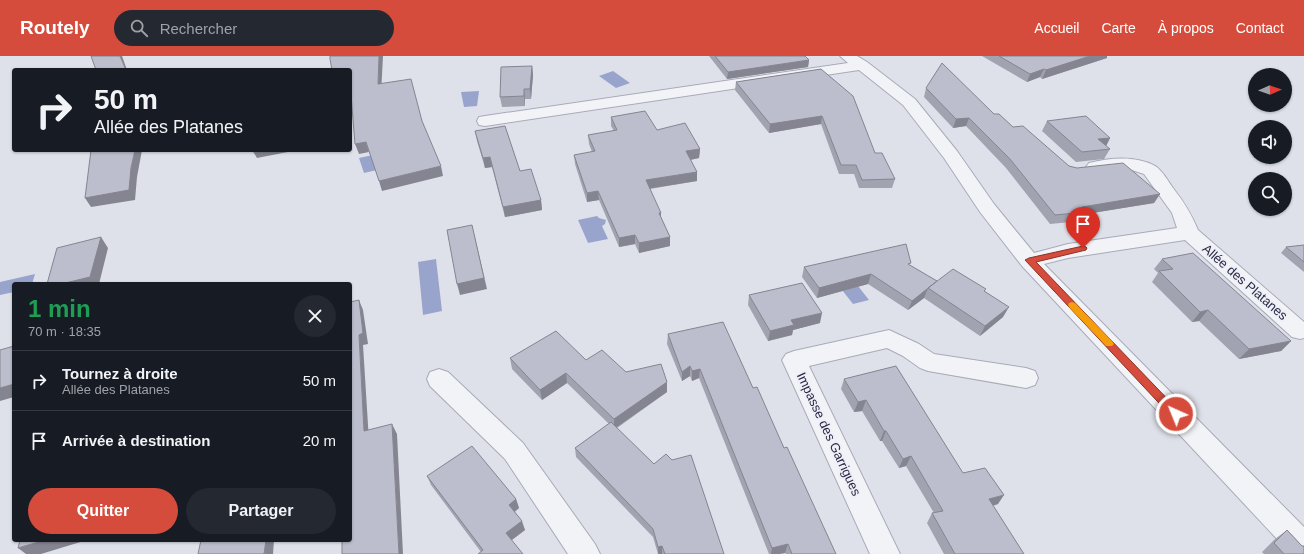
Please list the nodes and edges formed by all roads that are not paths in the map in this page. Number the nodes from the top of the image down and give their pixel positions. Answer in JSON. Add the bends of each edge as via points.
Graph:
{"nodes":[{"id":1,"x":854,"y":60,"type":"edge"},
{"id":2,"x":485,"y":121,"type":"dead end"},
{"id":3,"x":1079,"y":169,"type":"edge"},
{"id":4,"x":1189,"y":233,"type":"junction"},
{"id":5,"x":1029,"y":260,"type":"junction"},
{"id":6,"x":1300,"y":331,"type":"dead end"},
{"id":7,"x":1026,"y":378,"type":"dead end"},
{"id":8,"x":439,"y":380,"type":"dead end"},
{"id":9,"x":1304,"y":546,"type":"edge"},
{"id":10,"x":585,"y":554,"type":"edge"},
{"id":11,"x":885,"y":554,"type":"edge"}],
"edges":[{"from":1,"to":2,"type":"street"},
{"from":1,"to":5,"type":"street","via":[[909,102]]},
{"from":3,"to":4,"type":"street","name":"Allée des Platanes","via":[[1130,163],[1150,170],[1181,212]]},
{"from":4,"to":5,"type":"street","via":[[1068,251]]},
{"from":4,"to":6,"type":"street","name":"Allée des Platanes"},
{"from":5,"to":9,"type":"street"},
{"from":7,"to":11,"type":"street","name":"Impasse des Garrigues","via":[[928,362],[889,339],[794,360]]},
{"from":8,"to":10,"type":"street","via":[[514,451]]}]}
